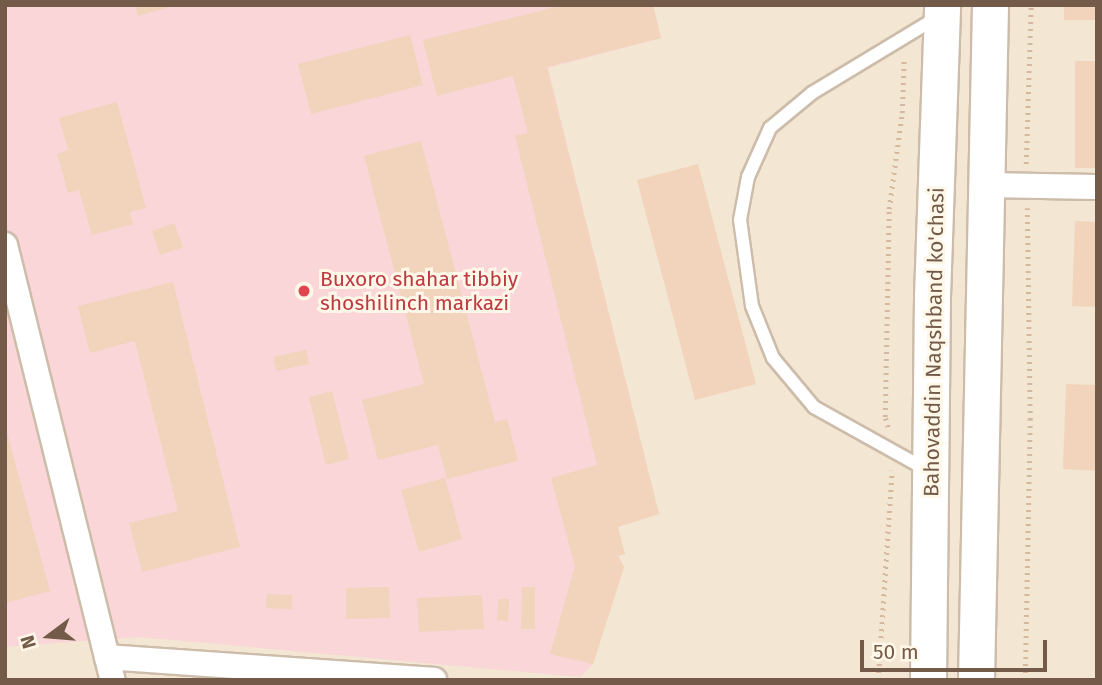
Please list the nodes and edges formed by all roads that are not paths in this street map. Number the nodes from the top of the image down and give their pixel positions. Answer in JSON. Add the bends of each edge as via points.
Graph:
{"nodes":[{"id":1,"x":990,"y":5,"type":"edge"},
{"id":2,"x":942,"y":9,"type":"edge"},
{"id":3,"x":937,"y":184,"type":"junction"},
{"id":4,"x":985,"y":185,"type":"junction"},
{"id":5,"x":1097,"y":187,"type":"edge"},
{"id":6,"x":5,"y":245,"type":"edge"},
{"id":7,"x":932,"y":296,"type":"junction"},
{"id":8,"x":981,"y":298,"type":"junction"},
{"id":9,"x":931,"y":472,"type":"junction"},
{"id":10,"x":110,"y":668,"type":"edge"},
{"id":11,"x":435,"y":680,"type":"edge"},
{"id":12,"x":928,"y":680,"type":"edge"},
{"id":13,"x":976,"y":680,"type":"edge"}],
"edges":[{"from":1,"to":4,"type":"main road"},
{"from":2,"to":3,"type":"main road","name":"Bahovaddin Naqshband ko'chasi"},
{"from":2,"to":9,"type":"lane","via":[[904,39],[812,93],[770,128],[748,177],[740,220],[752,306],[774,358],[814,407]]},
{"from":3,"to":4,"type":"main road"},
{"from":3,"to":7,"type":"main road","name":"Bahovaddin Naqshband ko'chasi"},
{"from":4,"to":5,"type":"street"},
{"from":4,"to":8,"type":"main road"},
{"from":6,"to":10,"type":"street"},
{"from":7,"to":8,"type":"main road"},
{"from":7,"to":9,"type":"main road","name":"Bahovaddin Naqshband ko'chasi"},
{"from":8,"to":13,"type":"main road"},
{"from":9,"to":12,"type":"main road","name":"Bahovaddin Naqshband ko'chasi"},
{"from":10,"to":11,"type":"street"}]}
